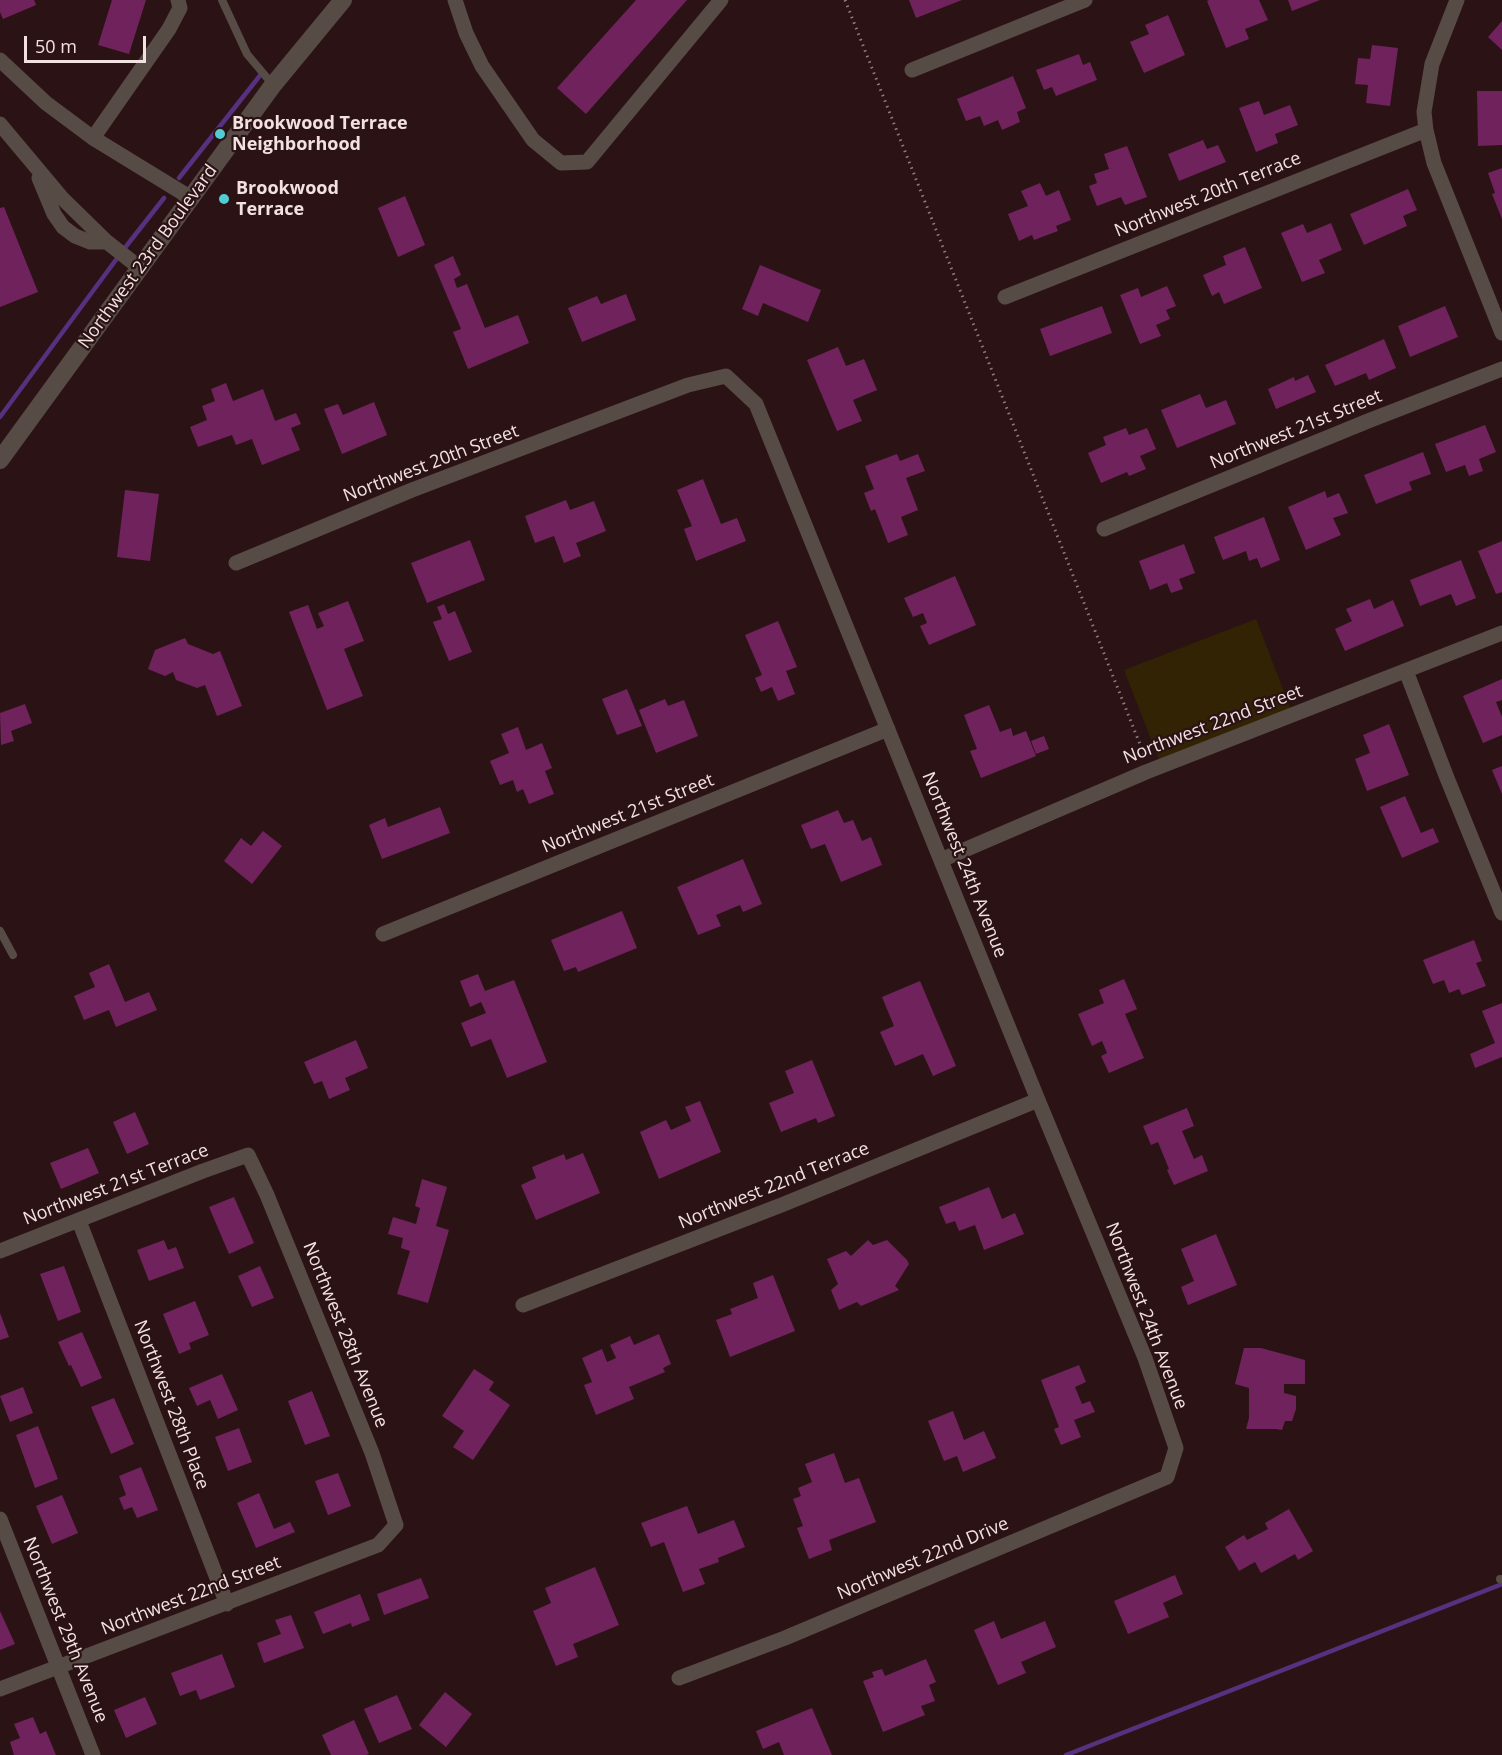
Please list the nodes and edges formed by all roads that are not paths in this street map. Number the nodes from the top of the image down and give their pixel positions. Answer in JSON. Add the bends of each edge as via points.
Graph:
{"nodes":[{"id":1,"x":178,"y":0,"type":"edge"},
{"id":2,"x":222,"y":0,"type":"edge"},
{"id":3,"x":344,"y":0,"type":"edge"},
{"id":4,"x":455,"y":0,"type":"edge"},
{"id":5,"x":721,"y":0,"type":"edge"},
{"id":6,"x":1085,"y":0,"type":"edge"},
{"id":7,"x":1457,"y":0,"type":"edge"},
{"id":8,"x":0,"y":60,"type":"edge"},
{"id":9,"x":912,"y":70,"type":"dead end"},
{"id":10,"x":273,"y":85,"type":"junction"},
{"id":11,"x":0,"y":124,"type":"edge"},
{"id":12,"x":1426,"y":130,"type":"junction"},
{"id":13,"x":93,"y":138,"type":"junction"},
{"id":14,"x":191,"y":198,"type":"junction"},
{"id":15,"x":140,"y":268,"type":"junction"},
{"id":16,"x":1005,"y":297,"type":"dead end"},
{"id":17,"x":1502,"y":333,"type":"edge"},
{"id":18,"x":1502,"y":369,"type":"edge"},
{"id":19,"x":641,"y":403,"type":"joint"},
{"id":20,"x":0,"y":460,"type":"edge"},
{"id":21,"x":1104,"y":529,"type":"dead end"},
{"id":22,"x":236,"y":563,"type":"dead end"},
{"id":23,"x":1502,"y":633,"type":"edge"},
{"id":24,"x":1406,"y":671,"type":"junction"},
{"id":25,"x":888,"y":729,"type":"junction"},
{"id":26,"x":941,"y":860,"type":"junction"},
{"id":27,"x":1502,"y":913,"type":"edge"},
{"id":28,"x":0,"y":931,"type":"edge"},
{"id":29,"x":383,"y":934,"type":"dead end"},
{"id":30,"x":13,"y":955,"type":"dead end"},
{"id":31,"x":1038,"y":1100,"type":"junction"},
{"id":32,"x":246,"y":1156,"type":"joint"},
{"id":33,"x":79,"y":1221,"type":"junction"},
{"id":34,"x":0,"y":1251,"type":"edge"},
{"id":35,"x":523,"y":1305,"type":"dead end"},
{"id":36,"x":1172,"y":1463,"type":"joint"},
{"id":37,"x":0,"y":1519,"type":"edge"},
{"id":38,"x":390,"y":1532,"type":"joint"},
{"id":39,"x":227,"y":1604,"type":"junction"},
{"id":40,"x":58,"y":1666,"type":"junction"},
{"id":41,"x":679,"y":1678,"type":"dead end"},
{"id":42,"x":0,"y":1689,"type":"edge"},
{"id":43,"x":93,"y":1755,"type":"edge"}],
"edges":[{"from":1,"to":13,"type":"street","via":[[180,8],[169,29]]},
{"from":2,"to":10,"type":"lane","via":[[247,54]]},
{"from":3,"to":10,"type":"street","name":"Northwest 23rd Boulevard"},
{"from":4,"to":5,"type":"street","via":[[482,66],[533,140],[561,163],[587,162]]},
{"from":6,"to":9,"type":"street"},
{"from":7,"to":12,"type":"street","via":[[1432,64],[1424,112]]},
{"from":8,"to":13,"type":"street","via":[[46,103]]},
{"from":10,"to":14,"type":"street","name":"Northwest 23rd Boulevard"},
{"from":11,"to":15,"type":"street","via":[[62,198]]},
{"from":12,"to":16,"type":"street","name":"Northwest 20th Terrace"},
{"from":12,"to":17,"type":"street","via":[[1434,163]]},
{"from":13,"to":14,"type":"street"},
{"from":14,"to":15,"type":"street","name":"Northwest 23rd Boulevard"},
{"from":15,"to":20,"type":"street","name":"Northwest 23rd Boulevard"},
{"from":18,"to":21,"type":"street","name":"Northwest 21st Street"},
{"from":19,"to":22,"type":"street","name":"Northwest 20th Street","via":[[412,490]]},
{"from":19,"to":25,"type":"street","name":"Northwest 24th Avenue","via":[[726,376],[756,404]]},
{"from":23,"to":24,"type":"street","name":"Northwest 22nd Street"},
{"from":24,"to":26,"type":"street","name":"Northwest 22nd Street","via":[[1150,770]]},
{"from":24,"to":27,"type":"street"},
{"from":25,"to":26,"type":"street","name":"Northwest 24th Avenue"},
{"from":25,"to":29,"type":"street","name":"Northwest 21st Street"},
{"from":26,"to":31,"type":"street","name":"Northwest 24th Avenue"},
{"from":28,"to":30,"type":"lane"},
{"from":31,"to":35,"type":"street","name":"Northwest 22nd Terrace"},
{"from":31,"to":36,"type":"street","name":"Northwest 24th Avenue","via":[[1145,1358],[1176,1448]]},
{"from":32,"to":33,"type":"street","name":"Northwest 21st Terrace"},
{"from":32,"to":38,"type":"street","name":"Northwest 28th Avenue","via":[[267,1195],[372,1453],[396,1525]]},
{"from":33,"to":34,"type":"street","name":"Northwest 21st Terrace"},
{"from":33,"to":39,"type":"street","name":"Northwest 28th Place"},
{"from":36,"to":41,"type":"street","name":"Northwest 22nd Drive","via":[[1167,1477],[1138,1490]]},
{"from":37,"to":40,"type":"street","name":"Northwest 29th Avenue"},
{"from":38,"to":39,"type":"street","name":"Northwest 22nd Street","via":[[378,1545]]},
{"from":39,"to":40,"type":"street","name":"Northwest 22nd Street"},
{"from":40,"to":42,"type":"street","name":"Northwest 22nd Street"},
{"from":40,"to":43,"type":"street","name":"Northwest 29th Avenue"}]}
